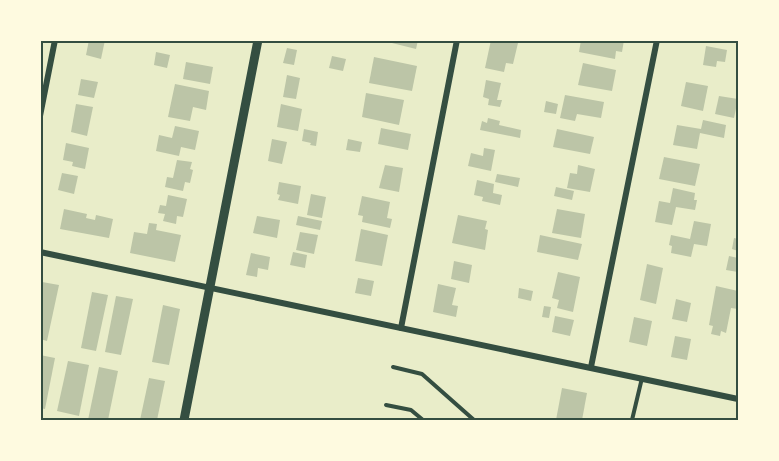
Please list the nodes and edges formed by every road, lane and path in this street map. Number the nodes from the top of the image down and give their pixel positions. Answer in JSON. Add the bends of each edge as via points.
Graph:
{"nodes":[{"id":1,"x":55,"y":40,"type":"edge"},
{"id":2,"x":258,"y":40,"type":"edge"},
{"id":3,"x":457,"y":40,"type":"edge"},
{"id":4,"x":657,"y":40,"type":"edge"},
{"id":5,"x":40,"y":116,"type":"edge"},
{"id":6,"x":40,"y":252,"type":"edge"},
{"id":7,"x":211,"y":287,"type":"junction"},
{"id":8,"x":401,"y":328,"type":"junction"},
{"id":9,"x":393,"y":367,"type":"dead end"},
{"id":10,"x":591,"y":367,"type":"junction"},
{"id":11,"x":642,"y":378,"type":"junction"},
{"id":12,"x":738,"y":399,"type":"edge"},
{"id":13,"x":386,"y":405,"type":"dead end"},
{"id":14,"x":184,"y":420,"type":"edge"},
{"id":15,"x":423,"y":420,"type":"edge"},
{"id":16,"x":474,"y":420,"type":"edge"},
{"id":17,"x":632,"y":420,"type":"edge"}],
"edges":[{"from":1,"to":5,"type":"street"},
{"from":2,"to":7,"type":"street"},
{"from":3,"to":8,"type":"street"},
{"from":4,"to":10,"type":"street"},
{"from":6,"to":7,"type":"street"},
{"from":7,"to":8,"type":"street"},
{"from":7,"to":14,"type":"street"},
{"from":8,"to":10,"type":"street"},
{"from":9,"to":16,"type":"lane","via":[[422,374]]},
{"from":10,"to":11,"type":"street"},
{"from":11,"to":12,"type":"street"},
{"from":11,"to":17,"type":"lane"},
{"from":13,"to":15,"type":"lane","via":[[411,410]]}]}
